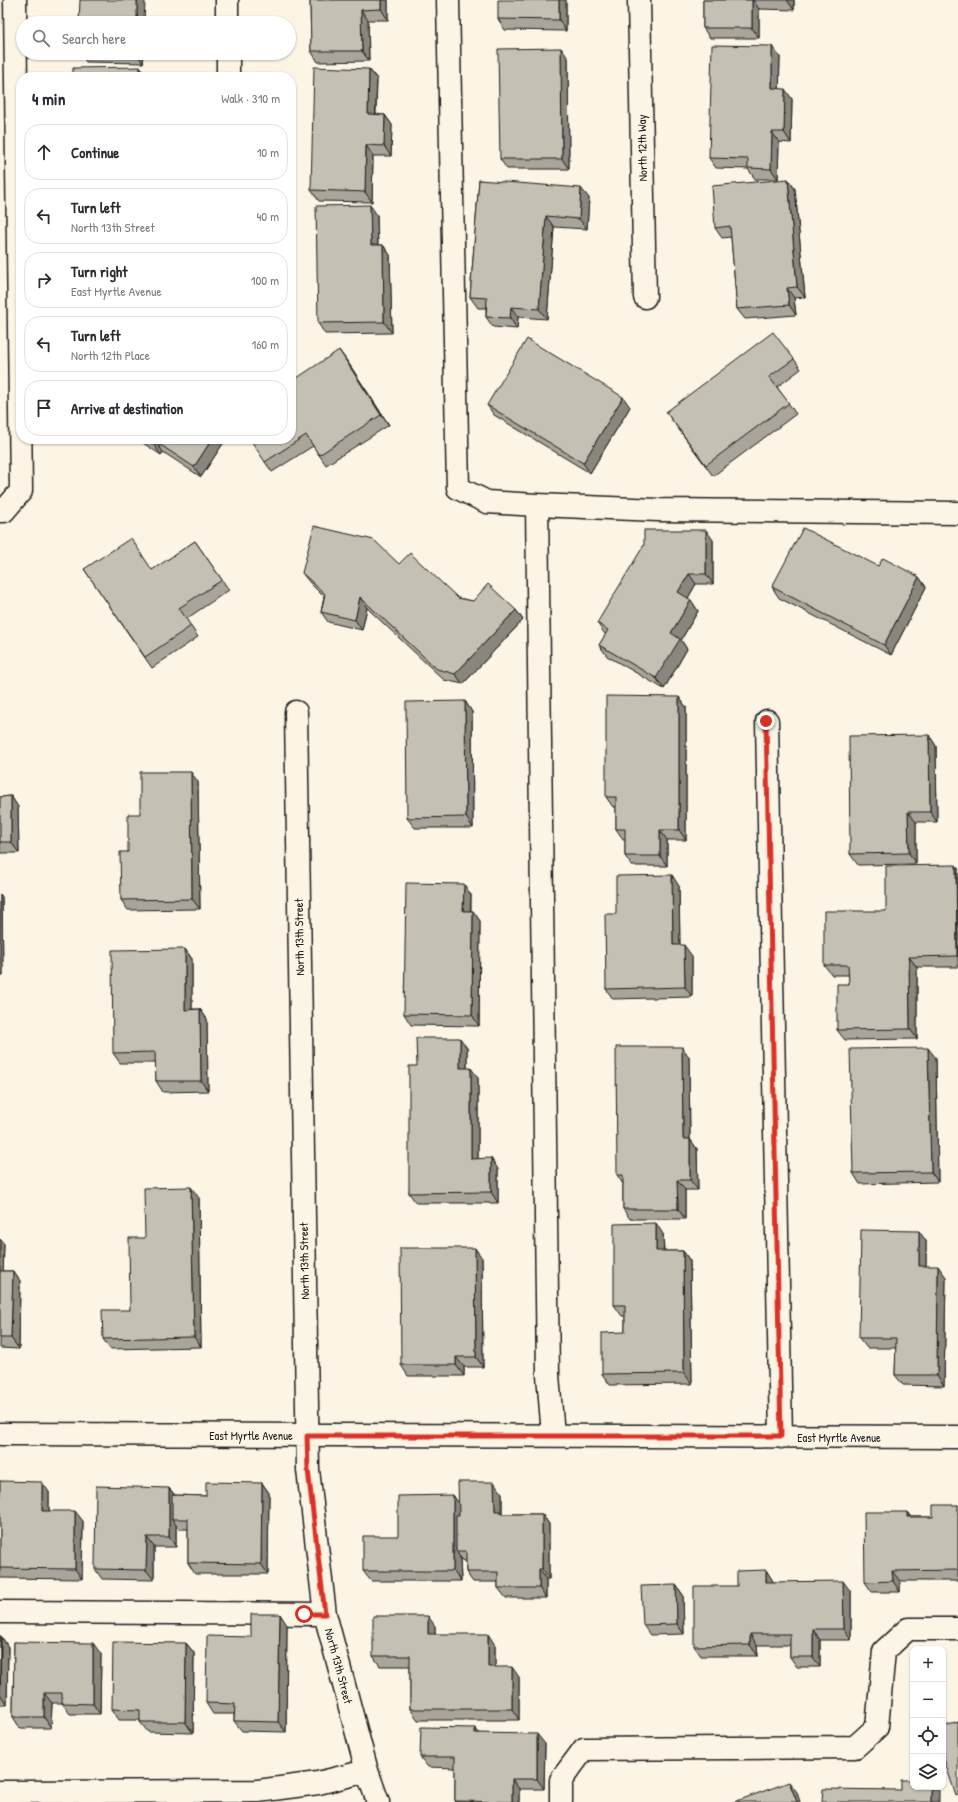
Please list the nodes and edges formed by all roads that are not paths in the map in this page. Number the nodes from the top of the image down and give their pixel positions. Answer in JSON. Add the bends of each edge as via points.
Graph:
{"nodes":[{"id":1,"x":15,"y":0,"type":"edge"},
{"id":2,"x":227,"y":0,"type":"edge"},
{"id":3,"x":448,"y":0,"type":"edge"},
{"id":4,"x":639,"y":0,"type":"edge"},
{"id":5,"x":227,"y":16,"type":"edge"},
{"id":6,"x":228,"y":60,"type":"edge"},
{"id":7,"x":228,"y":72,"type":"edge"},
{"id":8,"x":16,"y":82,"type":"edge"},
{"id":9,"x":645,"y":297,"type":"dead end"},
{"id":10,"x":20,"y":444,"type":"edge"},
{"id":11,"x":537,"y":505,"type":"junction"},
{"id":12,"x":0,"y":511,"type":"edge"},
{"id":13,"x":958,"y":513,"type":"edge"},
{"id":14,"x":296,"y":712,"type":"dead end"},
{"id":15,"x":766,"y":721,"type":"dead end"},
{"id":16,"x":0,"y":1434,"type":"edge"},
{"id":17,"x":553,"y":1435,"type":"junction"},
{"id":18,"x":307,"y":1436,"type":"junction"},
{"id":19,"x":781,"y":1436,"type":"junction"},
{"id":20,"x":958,"y":1437,"type":"edge"},
{"id":21,"x":0,"y":1612,"type":"edge"},
{"id":22,"x":325,"y":1614,"type":"junction"},
{"id":23,"x":958,"y":1629,"type":"edge"},
{"id":24,"x":367,"y":1771,"type":"junction"},
{"id":25,"x":0,"y":1792,"type":"edge"},
{"id":26,"x":378,"y":1802,"type":"edge"},
{"id":27,"x":561,"y":1802,"type":"edge"}],
"edges":[{"from":1,"to":8,"type":"street"},
{"from":2,"to":5,"type":"street"},
{"from":3,"to":11,"type":"street","via":[[458,488],[487,502]]},
{"from":4,"to":9,"type":"street","name":"North 12th Way"},
{"from":6,"to":7,"type":"street"},
{"from":10,"to":12,"type":"street","via":[[21,491],[4,511]]},
{"from":11,"to":13,"type":"street","via":[[658,510]]},
{"from":11,"to":17,"type":"street","via":[[548,1375]]},
{"from":14,"to":18,"type":"street","name":"North 13th Street"},
{"from":15,"to":19,"type":"street"},
{"from":16,"to":18,"type":"street","name":"East Myrtle Avenue"},
{"from":17,"to":18,"type":"street","name":"East Myrtle Avenue"},
{"from":17,"to":19,"type":"street","name":"East Myrtle Avenue"},
{"from":18,"to":22,"type":"street","name":"North 13th Street","via":[[308,1470]]},
{"from":19,"to":20,"type":"street","name":"East Myrtle Avenue"},
{"from":21,"to":22,"type":"street"},
{"from":22,"to":24,"type":"street","name":"North 13th Street"},
{"from":23,"to":27,"type":"street","via":[[908,1629],[884,1652],[877,1727],[855,1747],[584,1749],[561,1780]]},
{"from":24,"to":25,"type":"street","via":[[318,1783],[258,1791]]},
{"from":24,"to":26,"type":"street","name":"North 13th Street"}]}
